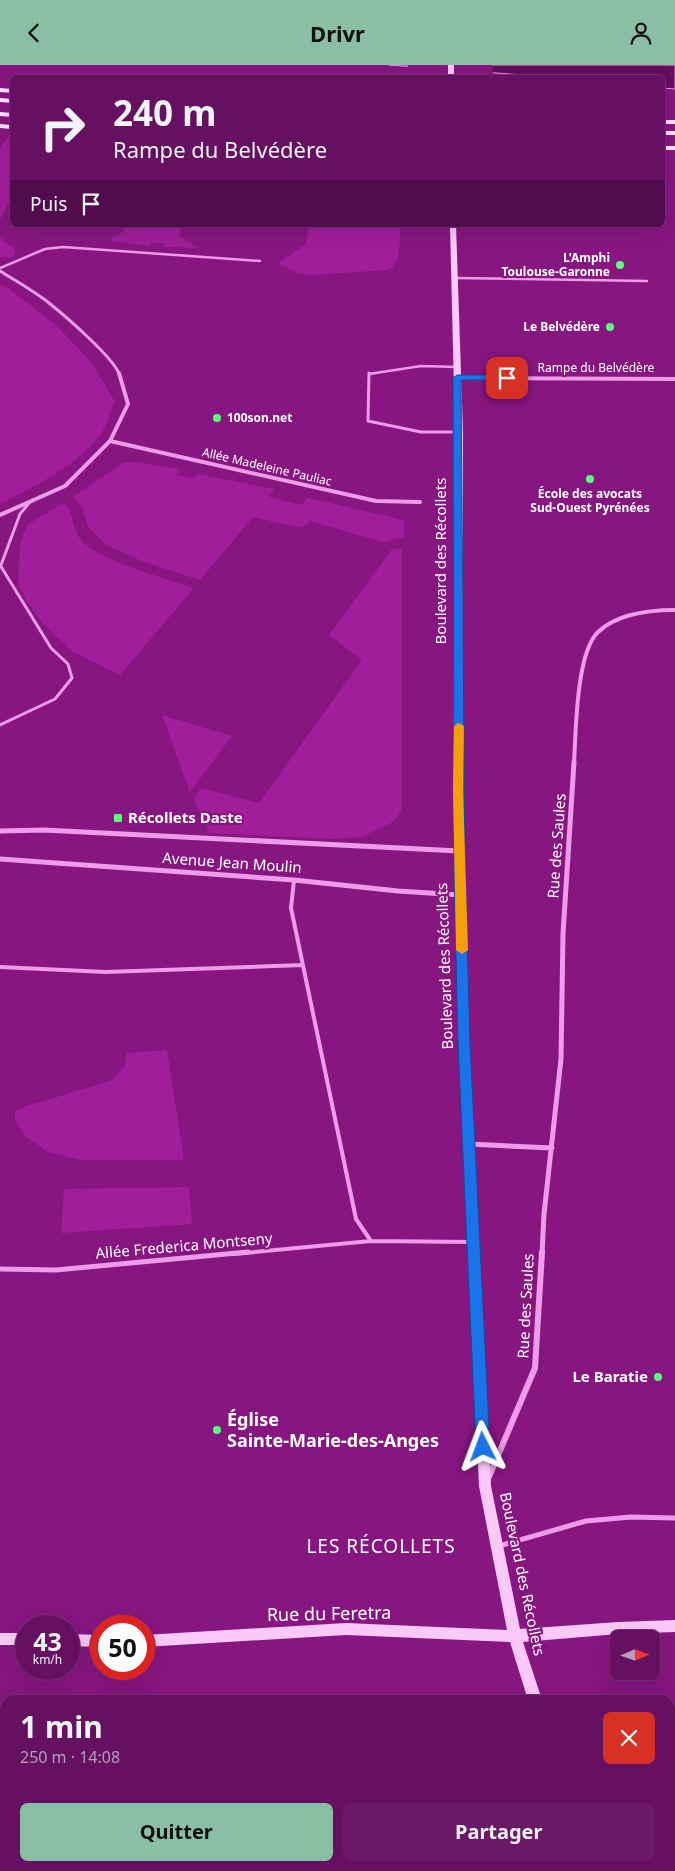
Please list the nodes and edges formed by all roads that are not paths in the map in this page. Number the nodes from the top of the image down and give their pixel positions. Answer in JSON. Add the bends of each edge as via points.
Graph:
{"nodes":[{"id":1,"x":453,"y":227,"type":"edge"},
{"id":2,"x":260,"y":261,"type":"dead end"},
{"id":3,"x":0,"y":269,"type":"edge"},
{"id":4,"x":454,"y":278,"type":"junction"},
{"id":5,"x":647,"y":281,"type":"dead end"},
{"id":6,"x":457,"y":367,"type":"junction"},
{"id":7,"x":457,"y":378,"type":"junction"},
{"id":8,"x":675,"y":379,"type":"edge"},
{"id":9,"x":459,"y":432,"type":"junction"},
{"id":10,"x":110,"y":441,"type":"junction"},
{"id":11,"x":31,"y":501,"type":"junction"},
{"id":12,"x":420,"y":501,"type":"dead end"},
{"id":13,"x":0,"y":515,"type":"edge"},
{"id":14,"x":0,"y":565,"type":"edge"},
{"id":15,"x":675,"y":610,"type":"edge"},
{"id":16,"x":0,"y":725,"type":"edge"},
{"id":17,"x":0,"y":831,"type":"edge"},
{"id":18,"x":460,"y":851,"type":"junction"},
{"id":19,"x":0,"y":859,"type":"edge"},
{"id":20,"x":294,"y":880,"type":"junction"},
{"id":21,"x":461,"y":895,"type":"junction"},
{"id":22,"x":303,"y":965,"type":"junction"},
{"id":23,"x":0,"y":967,"type":"edge"},
{"id":24,"x":469,"y":1144,"type":"junction"},
{"id":25,"x":552,"y":1148,"type":"junction"},
{"id":26,"x":371,"y":1241,"type":"junction"},
{"id":27,"x":473,"y":1242,"type":"junction"},
{"id":28,"x":0,"y":1269,"type":"edge"},
{"id":29,"x":485,"y":1486,"type":"junction"},
{"id":30,"x":675,"y":1517,"type":"edge"},
{"id":31,"x":497,"y":1547,"type":"junction"},
{"id":32,"x":675,"y":1626,"type":"edge"},
{"id":33,"x":515,"y":1636,"type":"junction"},
{"id":34,"x":0,"y":1639,"type":"edge"},
{"id":35,"x":15,"y":1639,"type":"edge"},
{"id":36,"x":155,"y":1640,"type":"edge"},
{"id":37,"x":533,"y":1695,"type":"edge"}],
"edges":[{"from":1,"to":4,"type":"main road","name":"Boulevard des Récollets"},
{"from":2,"to":3,"type":"lane","via":[[63,247],[45,249]]},
{"from":3,"to":10,"type":"street","via":[[48,302],[117,368],[128,404]]},
{"from":4,"to":5,"type":"lane"},
{"from":4,"to":6,"type":"main road","name":"Boulevard des Récollets"},
{"from":6,"to":7,"type":"main road","name":"Boulevard des Récollets"},
{"from":6,"to":9,"type":"lane","via":[[421,366],[369,373],[368,421],[421,432]]},
{"from":7,"to":8,"type":"street","name":"Rampe du Belvédère"},
{"from":7,"to":9,"type":"main road","name":"Boulevard des Récollets"},
{"from":9,"to":18,"type":"main road","name":"Boulevard des Récollets"},
{"from":10,"to":11,"type":"street","via":[[64,486]]},
{"from":10,"to":12,"type":"street","name":"Allée Madeleine Pauliac","via":[[376,501]]},
{"from":11,"to":13,"type":"street"},
{"from":11,"to":14,"type":"lane","via":[[20,514]]},
{"from":14,"to":16,"type":"lane","via":[[51,649],[68,663],[72,678],[54,699]]},
{"from":15,"to":25,"type":"street","name":"Rue des Saules","via":[[657,610],[618,619],[598,632],[587,648],[579,693],[563,934],[561,1059]]},
{"from":17,"to":18,"type":"street","name":"Avenue Jean Moulin","via":[[44,830]]},
{"from":18,"to":21,"type":"main road","name":"Boulevard des Récollets"},
{"from":19,"to":20,"type":"street","name":"Avenue Jean Moulin"},
{"from":20,"to":21,"type":"street","name":"Avenue Jean Moulin"},
{"from":20,"to":22,"type":"lane","via":[[291,908]]},
{"from":21,"to":24,"type":"main road","name":"Boulevard des Récollets"},
{"from":22,"to":23,"type":"lane","via":[[106,972]]},
{"from":22,"to":26,"type":"lane","via":[[356,1219]]},
{"from":24,"to":25,"type":"street"},
{"from":24,"to":27,"type":"main road","name":"Boulevard des Récollets"},
{"from":25,"to":29,"type":"street","name":"Rue des Saules","via":[[544,1214],[535,1368]]},
{"from":26,"to":27,"type":"lane","name":"Allée Frederica Montseny"},
{"from":26,"to":28,"type":"lane","name":"Allée Frederica Montseny","via":[[56,1270]]},
{"from":27,"to":29,"type":"main road","name":"Boulevard des Récollets"},
{"from":29,"to":31,"type":"main road","name":"Boulevard des Récollets"},
{"from":30,"to":31,"type":"lane","via":[[586,1521]]},
{"from":31,"to":33,"type":"main road","name":"Boulevard des Récollets"},
{"from":32,"to":33,"type":"main road","name":"Rue du Feretra"},
{"from":33,"to":36,"type":"main road","name":"Rue du Feretra","via":[[346,1629]]},
{"from":33,"to":37,"type":"main road","name":"Boulevard des Récollets"},
{"from":34,"to":35,"type":"main road"}]}
